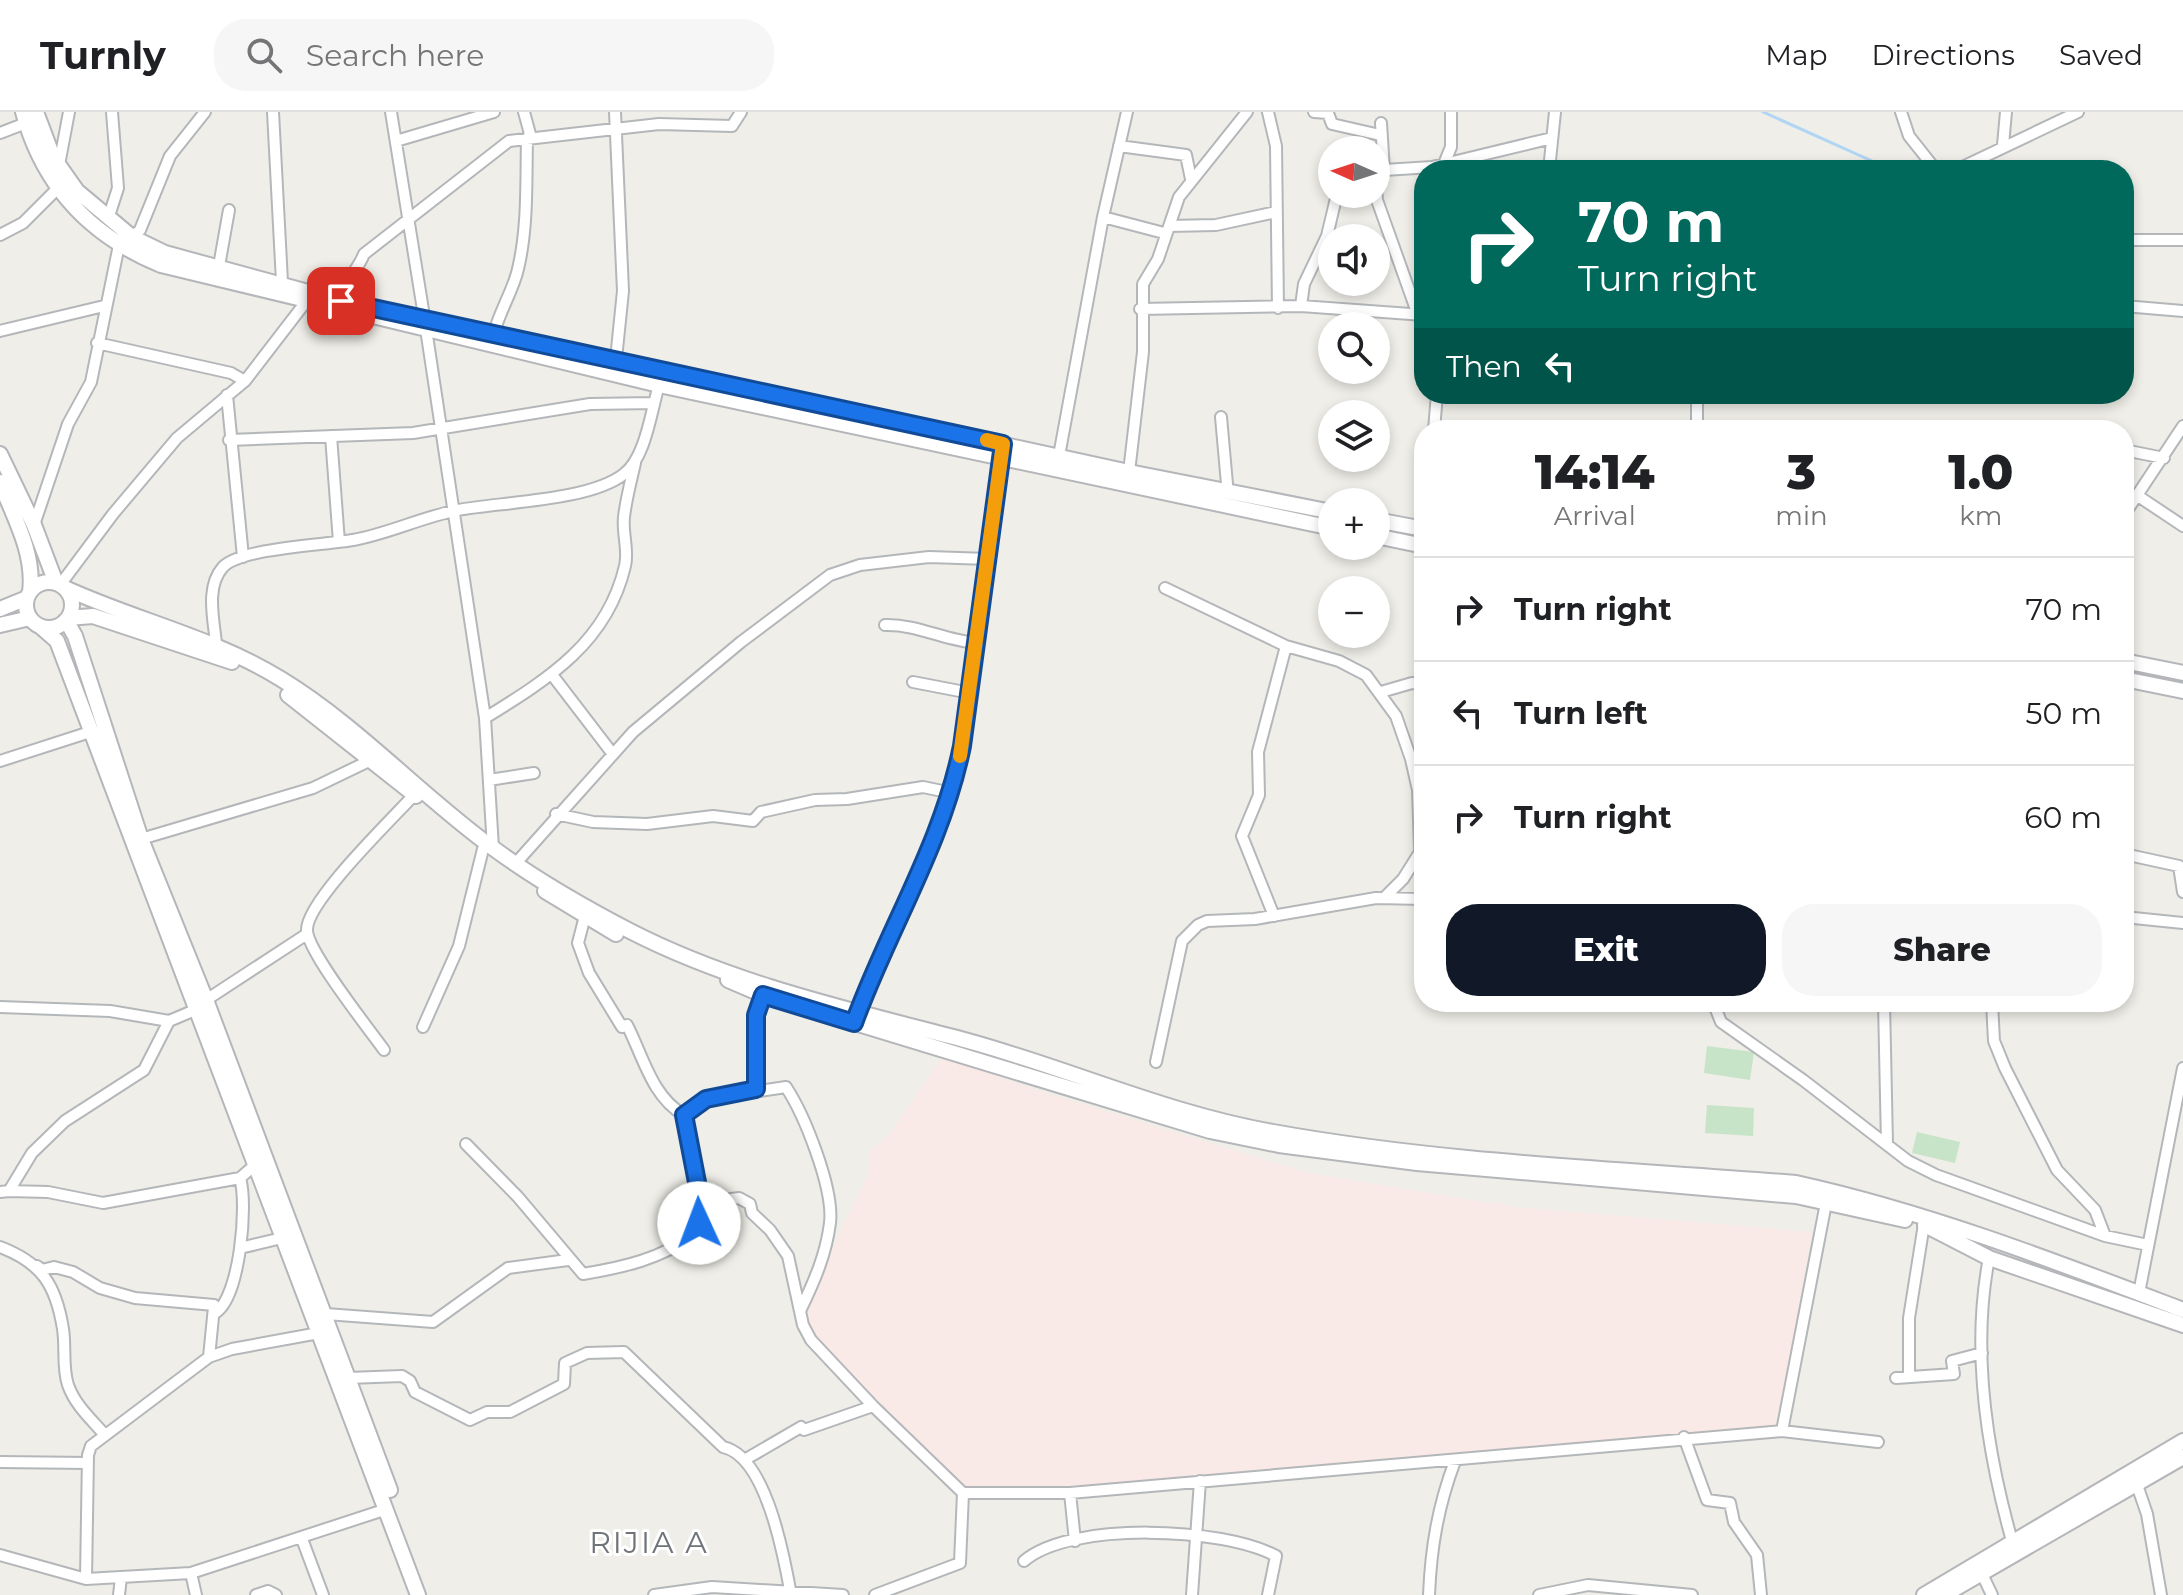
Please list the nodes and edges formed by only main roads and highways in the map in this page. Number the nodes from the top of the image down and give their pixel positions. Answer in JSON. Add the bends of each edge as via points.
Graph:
{"nodes":[{"id":1,"x":29,"y":116,"type":"edge"},
{"id":2,"x":425,"y":323,"type":"junction"},
{"id":3,"x":1002,"y":451,"type":"junction"},
{"id":4,"x":0,"y":454,"type":"edge"},
{"id":5,"x":0,"y":482,"type":"edge"},
{"id":6,"x":1318,"y":509,"type":"edge"},
{"id":7,"x":1390,"y":523,"type":"edge"},
{"id":8,"x":1318,"y":525,"type":"edge"},
{"id":9,"x":1414,"y":527,"type":"edge"},
{"id":10,"x":1390,"y":539,"type":"edge"},
{"id":11,"x":1414,"y":544,"type":"edge"},
{"id":12,"x":61,"y":585,"type":"junction"},
{"id":13,"x":28,"y":595,"type":"junction"},
{"id":14,"x":0,"y":609,"type":"edge"},
{"id":15,"x":67,"y":619,"type":"junction"},
{"id":16,"x":36,"y":622,"type":"junction"},
{"id":17,"x":0,"y":625,"type":"edge"},
{"id":18,"x":2134,"y":663,"type":"edge"},
{"id":19,"x":2183,"y":673,"type":"edge"},
{"id":20,"x":2134,"y":681,"type":"edge"},
{"id":21,"x":2183,"y":691,"type":"edge"},
{"id":22,"x":488,"y":848,"type":"junction"},
{"id":23,"x":201,"y":1005,"type":"junction"},
{"id":24,"x":856,"y":1018,"type":"junction"},
{"id":25,"x":2183,"y":1310,"type":"edge"},
{"id":26,"x":2183,"y":1325,"type":"edge"},
{"id":27,"x":2183,"y":1441,"type":"edge"},
{"id":28,"x":2183,"y":1457,"type":"edge"},
{"id":29,"x":418,"y":1595,"type":"edge"},
{"id":30,"x":429,"y":1595,"type":"edge"},
{"id":31,"x":1924,"y":1595,"type":"edge"},
{"id":32,"x":1944,"y":1595,"type":"edge"}],
"edges":[{"from":1,"to":2,"type":"main road","via":[[77,191],[132,237],[165,253]]},
{"from":1,"to":2,"type":"main road","via":[[56,190],[119,245],[161,265],[305,303]]},
{"from":2,"to":3,"type":"main road","via":[[616,359]]},
{"from":2,"to":3,"type":"main road","via":[[659,385]]},
{"from":3,"to":6,"type":"main road","via":[[1059,456]]},
{"from":3,"to":8,"type":"main road"},
{"from":4,"to":12,"type":"main road"},
{"from":5,"to":13,"type":"main road","via":[[32,574]]},
{"from":7,"to":9,"type":"main road"},
{"from":10,"to":11,"type":"main road"},
{"from":12,"to":13,"type":"main road","via":[[44,582]]},
{"from":12,"to":15,"type":"main road","via":[[72,602]]},
{"from":12,"to":22,"type":"main road","via":[[106,607],[216,644],[284,681]]},
{"from":13,"to":14,"type":"main road"},
{"from":13,"to":16,"type":"main road"},
{"from":15,"to":16,"type":"main road","via":[[55,627]]},
{"from":15,"to":22,"type":"main road","via":[[93,616],[223,656],[280,689]]},
{"from":15,"to":23,"type":"main road"},
{"from":16,"to":17,"type":"main road"},
{"from":16,"to":23,"type":"main road","via":[[57,641]]},
{"from":18,"to":19,"type":"main road"},
{"from":20,"to":21,"type":"main road"},
{"from":22,"to":24,"type":"main road","via":[[674,951]]},
{"from":22,"to":24,"type":"main road","via":[[585,916],[674,961],[763,995]]},
{"from":23,"to":29,"type":"main road","via":[[282,1238]]},
{"from":23,"to":30,"type":"main road","via":[[326,1314]]},
{"from":24,"to":25,"type":"main road","via":[[1273,1132],[1414,1150],[1796,1183],[1856,1196]]},
{"from":24,"to":26,"type":"main road","via":[[1210,1131],[1279,1145],[1488,1170],[1796,1196],[1924,1224],[1989,1258]]},
{"from":27,"to":31,"type":"main road"},
{"from":28,"to":32,"type":"main road"}]}
